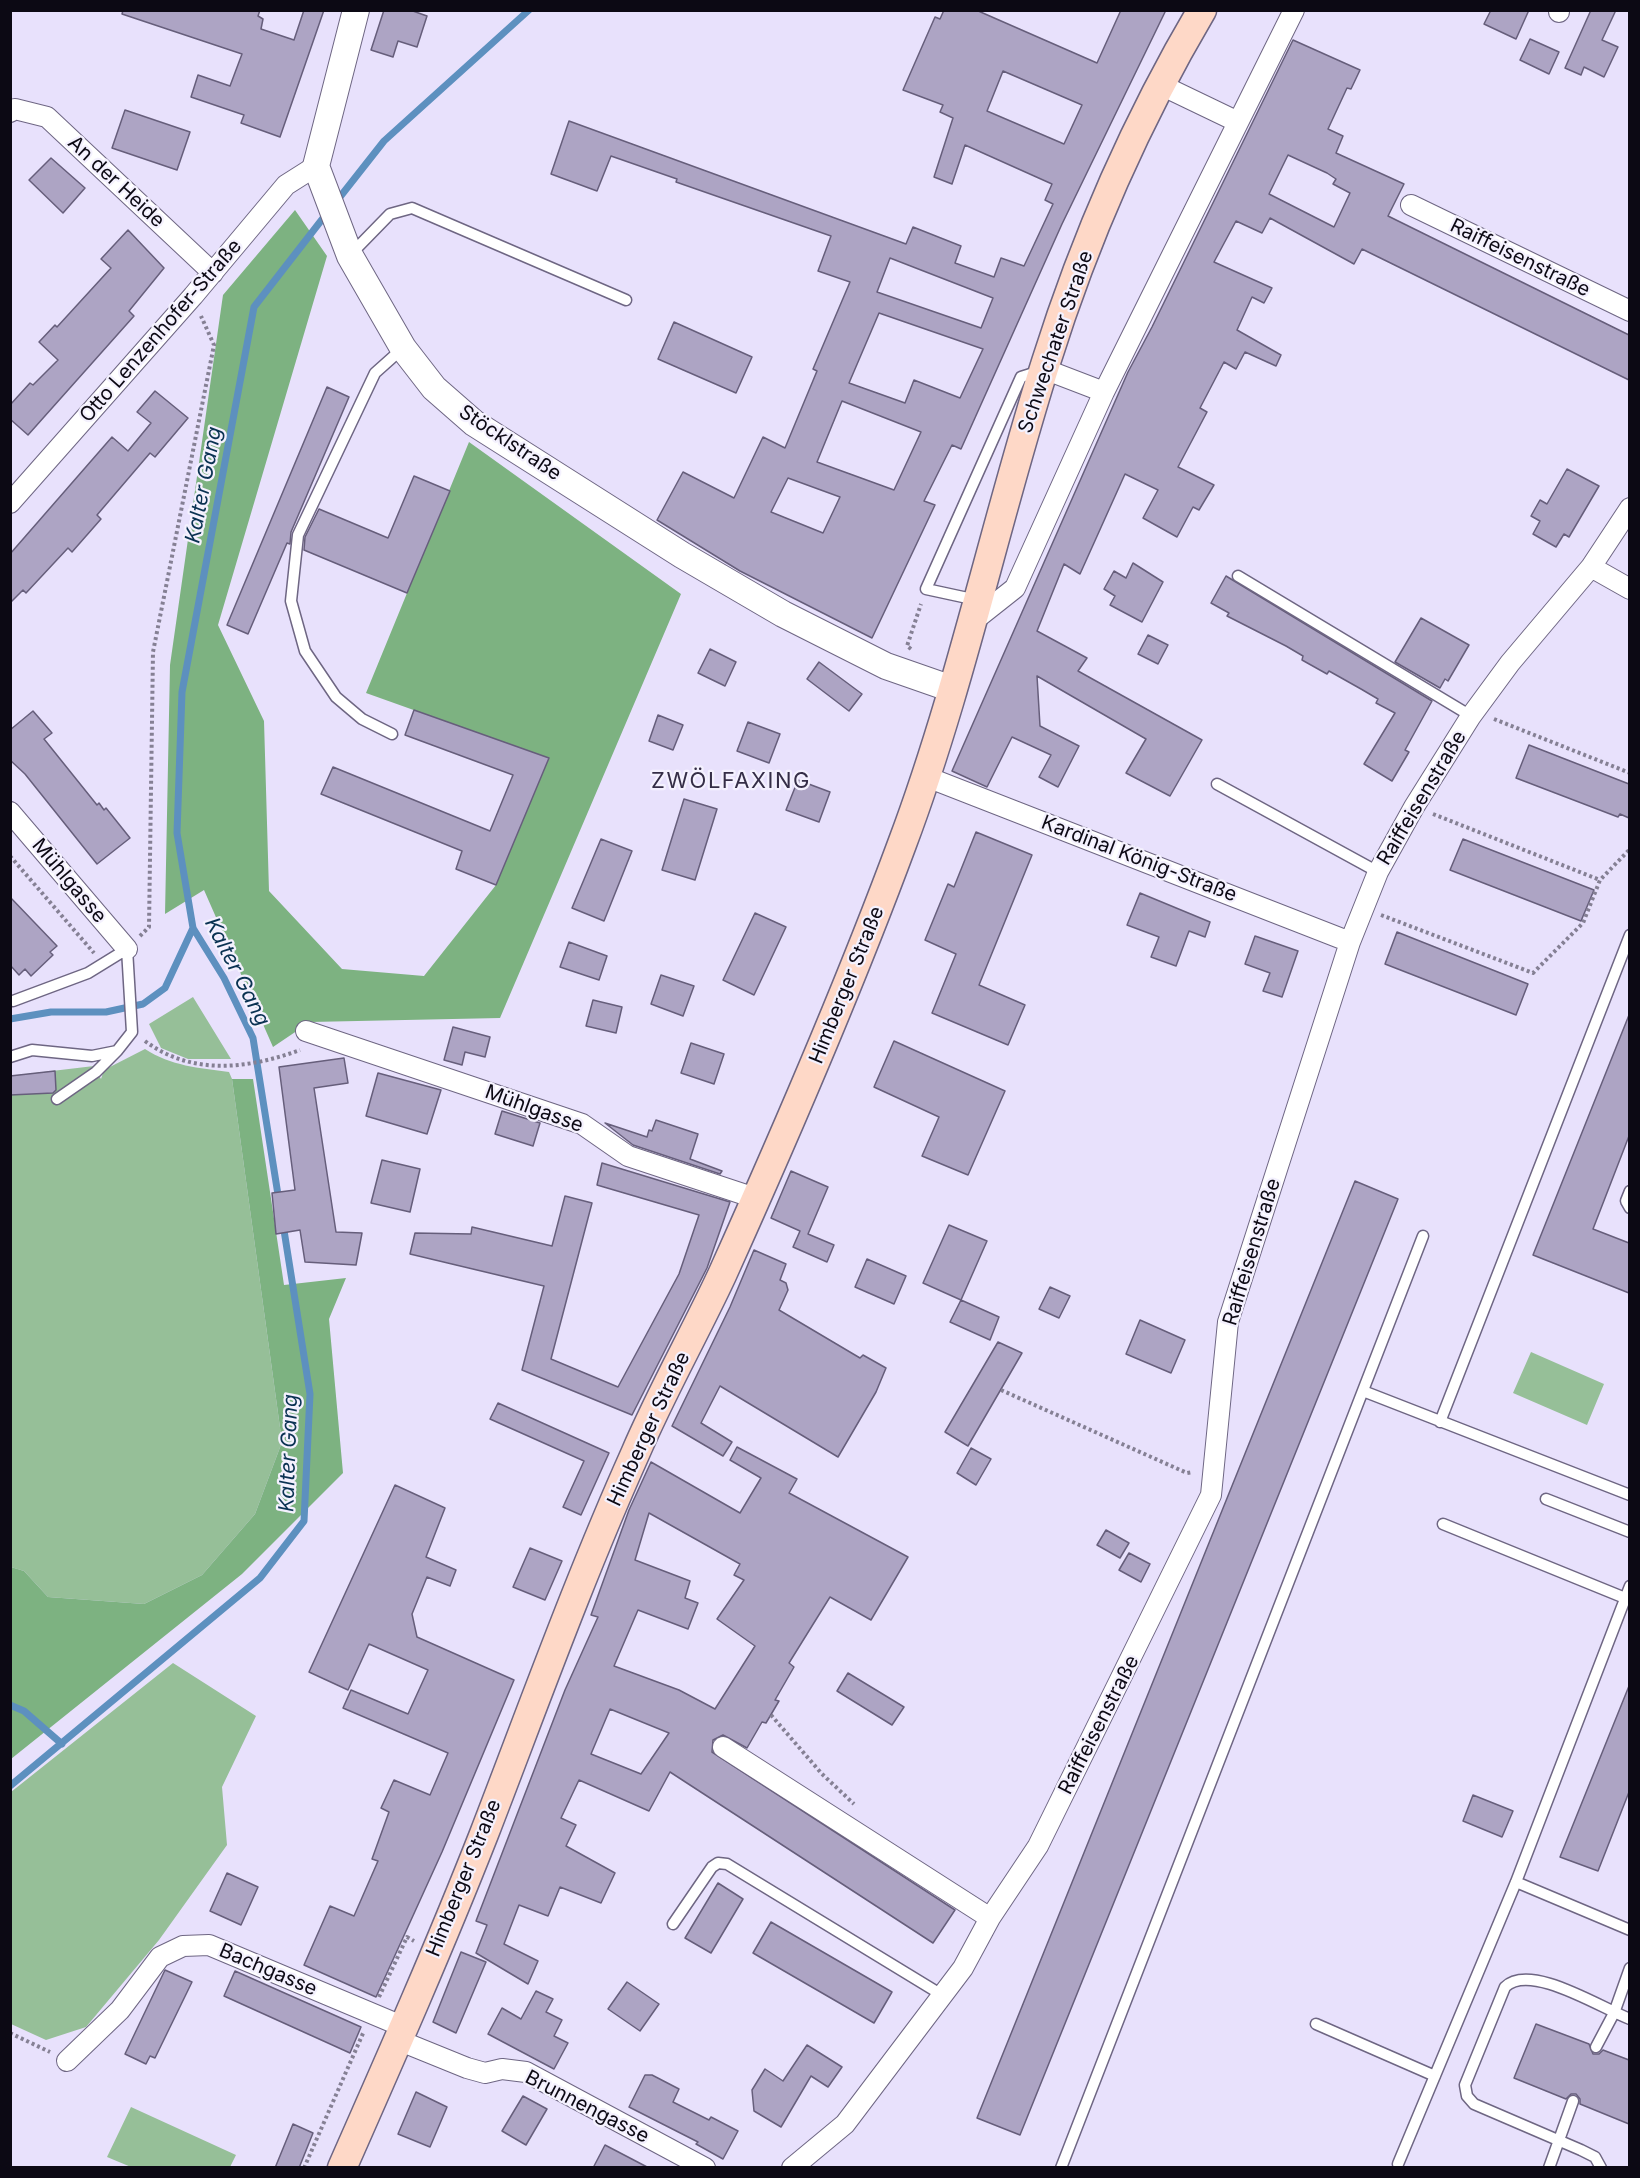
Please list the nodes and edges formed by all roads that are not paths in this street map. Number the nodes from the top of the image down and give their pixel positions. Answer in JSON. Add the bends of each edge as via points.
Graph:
{"nodes":[{"id":1,"x":356,"y":10,"type":"edge"},
{"id":2,"x":1202,"y":10,"type":"edge"},
{"id":3,"x":1294,"y":10,"type":"edge"},
{"id":4,"x":1161,"y":85,"type":"junction"},
{"id":5,"x":12,"y":107,"type":"edge"},
{"id":6,"x":1238,"y":122,"type":"junction"},
{"id":7,"x":316,"y":166,"type":"junction"},
{"id":8,"x":1411,"y":205,"type":"dead end"},
{"id":9,"x":350,"y":256,"type":"junction"},
{"id":10,"x":213,"y":273,"type":"junction"},
{"id":11,"x":626,"y":300,"type":"dead end"},
{"id":12,"x":1629,"y":311,"type":"edge"},
{"id":13,"x":403,"y":348,"type":"junction"},
{"id":14,"x":1044,"y":369,"type":"junction"},
{"id":15,"x":1104,"y":392,"type":"junction"},
{"id":16,"x":10,"y":503,"type":"edge"},
{"id":17,"x":1629,"y":508,"type":"edge"},
{"id":18,"x":1592,"y":567,"type":"junction"},
{"id":19,"x":1238,"y":576,"type":"dead end"},
{"id":20,"x":1629,"y":589,"type":"edge"},
{"id":21,"x":974,"y":611,"type":"junction"},
{"id":22,"x":952,"y":689,"type":"junction"},
{"id":23,"x":1472,"y":714,"type":"junction"},
{"id":24,"x":392,"y":734,"type":"dead end"},
{"id":25,"x":927,"y":777,"type":"junction"},
{"id":26,"x":1217,"y":784,"type":"dead end"},
{"id":27,"x":10,"y":812,"type":"edge"},
{"id":28,"x":1378,"y":872,"type":"junction"},
{"id":29,"x":1629,"y":934,"type":"edge"},
{"id":30,"x":1350,"y":942,"type":"junction"},
{"id":31,"x":127,"y":949,"type":"junction"},
{"id":32,"x":14,"y":1001,"type":"dead end"},
{"id":33,"x":306,"y":1031,"type":"dead end"},
{"id":34,"x":117,"y":1051,"type":"junction"},
{"id":35,"x":10,"y":1057,"type":"edge"},
{"id":36,"x":57,"y":1099,"type":"dead end"},
{"id":37,"x":1629,"y":1191,"type":"edge"},
{"id":38,"x":755,"y":1198,"type":"junction"},
{"id":39,"x":1629,"y":1208,"type":"edge"},
{"id":40,"x":1423,"y":1236,"type":"dead end"},
{"id":41,"x":1363,"y":1391,"type":"junction"},
{"id":42,"x":1440,"y":1422,"type":"junction"},
{"id":43,"x":1629,"y":1495,"type":"edge"},
{"id":44,"x":1546,"y":1499,"type":"dead end"},
{"id":45,"x":1443,"y":1524,"type":"dead end"},
{"id":46,"x":1629,"y":1532,"type":"edge"},
{"id":47,"x":1629,"y":1586,"type":"edge"},
{"id":48,"x":1625,"y":1598,"type":"junction"},
{"id":49,"x":723,"y":1747,"type":"dead end"},
{"id":50,"x":1516,"y":1882,"type":"junction"},
{"id":51,"x":990,"y":1918,"type":"junction"},
{"id":52,"x":673,"y":1924,"type":"dead end"},
{"id":53,"x":1629,"y":1930,"type":"edge"},
{"id":54,"x":1629,"y":1968,"type":"edge"},
{"id":55,"x":942,"y":1995,"type":"junction"},
{"id":56,"x":1614,"y":2013,"type":"junction"},
{"id":57,"x":1629,"y":2019,"type":"edge"},
{"id":58,"x":1316,"y":2024,"type":"dead end"},
{"id":59,"x":401,"y":2033,"type":"junction"},
{"id":60,"x":1596,"y":2047,"type":"dead end"},
{"id":61,"x":67,"y":2061,"type":"road end"},
{"id":62,"x":1435,"y":2076,"type":"junction"},
{"id":63,"x":1573,"y":2101,"type":"dead end"},
{"id":64,"x":1559,"y":2141,"type":"junction"},
{"id":65,"x":1398,"y":2164,"type":"dead end"},
{"id":66,"x":342,"y":2168,"type":"edge"},
{"id":67,"x":705,"y":2168,"type":"edge"},
{"id":68,"x":792,"y":2168,"type":"edge"},
{"id":69,"x":1060,"y":2168,"type":"edge"},
{"id":70,"x":1549,"y":2168,"type":"edge"},
{"id":71,"x":1600,"y":2168,"type":"edge"}],
"edges":[{"from":1,"to":7,"type":"street"},
{"from":2,"to":4,"type":"main road","name":"Schwechater Straße"},
{"from":3,"to":6,"type":"street"},
{"from":4,"to":6,"type":"street"},
{"from":4,"to":14,"type":"main road","name":"Schwechater Straße","via":[[1092,237]]},
{"from":5,"to":10,"type":"street","name":"An der Heide","via":[[47,117]]},
{"from":6,"to":15,"type":"street"},
{"from":7,"to":9,"type":"street","name":"Stöcklstraße"},
{"from":7,"to":10,"type":"street","name":"Otto Lenzenhofer-Straße","via":[[286,185]]},
{"from":8,"to":12,"type":"street","name":"Raiffeisenstraße"},
{"from":9,"to":11,"type":"lane","via":[[390,214],[412,208]]},
{"from":9,"to":13,"type":"street","name":"Stöcklstraße"},
{"from":10,"to":16,"type":"street","name":"Otto Lenzenhofer-Straße"},
{"from":13,"to":22,"type":"street","name":"Stöcklstraße","via":[[434,388],[474,423],[682,555],[834,641],[886,666]]},
{"from":13,"to":24,"type":"lane","via":[[375,373],[298,535],[291,601],[305,651],[336,697],[362,719]]},
{"from":14,"to":15,"type":"street"},
{"from":14,"to":21,"type":"main road","name":"Schwechater Straße"},
{"from":14,"to":21,"type":"lane","via":[[1021,377],[926,589]]},
{"from":15,"to":21,"type":"street","via":[[1015,588]]},
{"from":17,"to":18,"type":"street","name":"Raiffeisenstraße"},
{"from":18,"to":20,"type":"street"},
{"from":18,"to":23,"type":"street","name":"Raiffeisenstraße"},
{"from":19,"to":23,"type":"lane","name":"Raiffeisenstraße"},
{"from":21,"to":22,"type":"main road","name":"Schwechater Straße"},
{"from":22,"to":25,"type":"main road","name":"Himberger Straße"},
{"from":23,"to":28,"type":"street","name":"Raiffeisenstraße"},
{"from":25,"to":30,"type":"street","name":"Kardinal König-Straße"},
{"from":25,"to":38,"type":"main road","name":"Himberger Straße","via":[[882,901]]},
{"from":26,"to":28,"type":"lane"},
{"from":27,"to":31,"type":"street","name":"Mühlgasse"},
{"from":28,"to":30,"type":"street","name":"Raiffeisenstraße"},
{"from":29,"to":42,"type":"lane"},
{"from":30,"to":51,"type":"street","name":"Raiffeisenstraße","via":[[1228,1322],[1211,1496],[1038,1846]]},
{"from":31,"to":32,"type":"lane","via":[[88,973]]},
{"from":31,"to":34,"type":"lane","via":[[132,1032]]},
{"from":33,"to":38,"type":"street","name":"Mühlgasse","via":[[582,1124],[628,1156]]},
{"from":34,"to":35,"type":"lane","via":[[92,1056],[32,1050]]},
{"from":34,"to":36,"type":"lane","via":[[96,1072]]},
{"from":37,"to":39,"type":"lane"},
{"from":38,"to":59,"type":"main road","name":"Himberger Straße","via":[[636,1450]]},
{"from":40,"to":41,"type":"lane"},
{"from":41,"to":42,"type":"lane"},
{"from":41,"to":69,"type":"lane"},
{"from":42,"to":43,"type":"lane"},
{"from":44,"to":46,"type":"lane"},
{"from":45,"to":48,"type":"lane"},
{"from":47,"to":48,"type":"lane"},
{"from":48,"to":50,"type":"lane"},
{"from":49,"to":51,"type":"street"},
{"from":50,"to":53,"type":"lane"},
{"from":50,"to":62,"type":"lane"},
{"from":51,"to":55,"type":"street","name":"Raiffeisenstraße","via":[[963,1968]]},
{"from":52,"to":55,"type":"lane","via":[[712,1867],[727,1864]]},
{"from":54,"to":56,"type":"lane"},
{"from":55,"to":68,"type":"street","name":"Raiffeisenstraße","via":[[845,2124]]},
{"from":56,"to":57,"type":"lane"},
{"from":56,"to":60,"type":"lane"},
{"from":56,"to":64,"type":"lane","via":[[1527,1977],[1512,1980],[1505,1987],[1492,2017],[1468,2075],[1467,2096],[1486,2111]]},
{"from":58,"to":62,"type":"lane"},
{"from":59,"to":61,"type":"street","name":"Bachgasse","via":[[209,1945],[183,1946],[160,1957],[120,2010]]},
{"from":59,"to":66,"type":"main road","name":"Himberger Straße"},
{"from":59,"to":67,"type":"street","name":"Brunnengasse","via":[[485,2073],[526,2072]]},
{"from":62,"to":65,"type":"lane"},
{"from":63,"to":64,"type":"lane"},
{"from":64,"to":70,"type":"lane"},
{"from":64,"to":71,"type":"lane","via":[[1595,2157]]}]}
